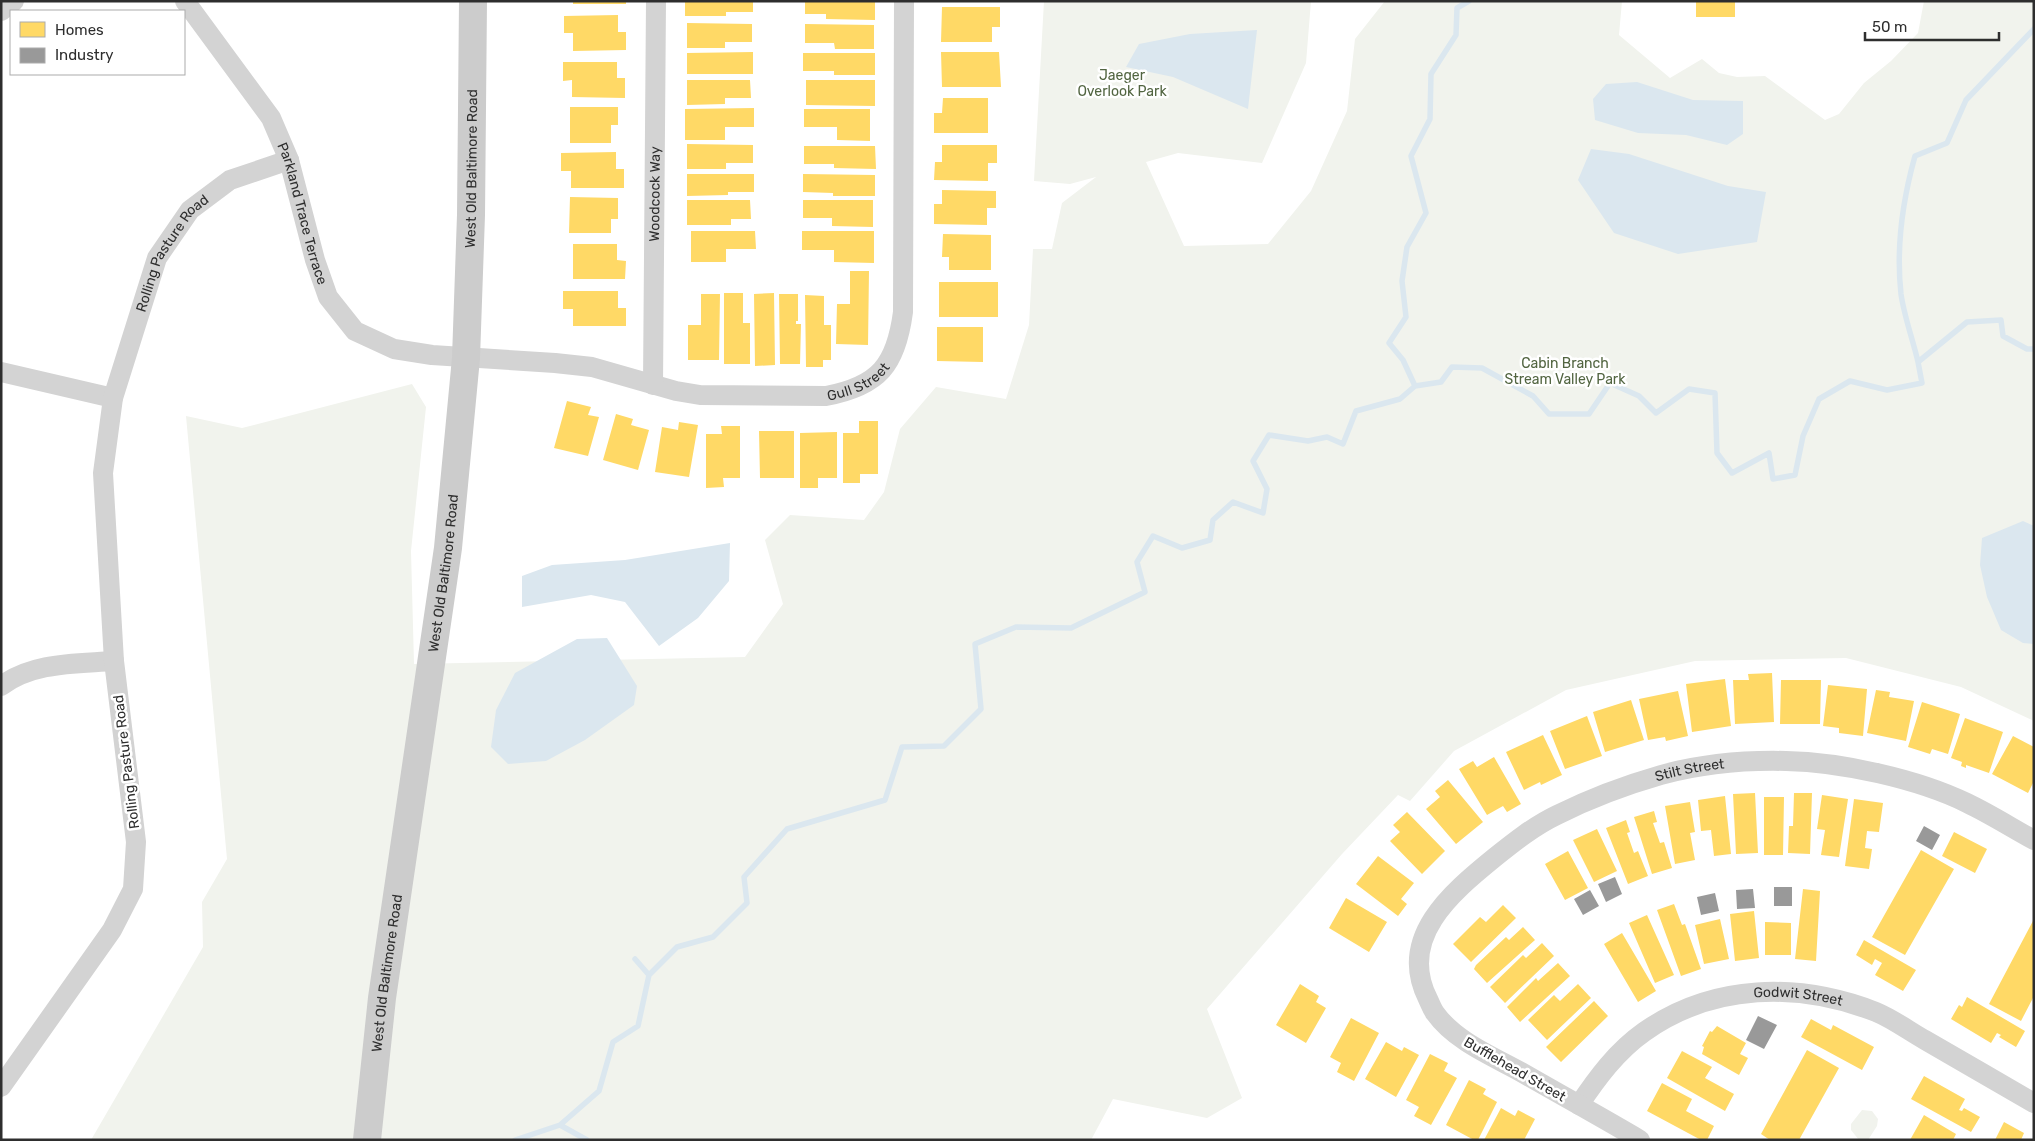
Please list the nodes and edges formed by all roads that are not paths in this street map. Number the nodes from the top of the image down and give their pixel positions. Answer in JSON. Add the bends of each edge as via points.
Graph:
{"nodes":[{"id":1,"x":14,"y":1,"type":"edge"},
{"id":2,"x":185,"y":1,"type":"edge"},
{"id":3,"x":473,"y":1,"type":"edge"},
{"id":4,"x":656,"y":1,"type":"edge"},
{"id":5,"x":904,"y":1,"type":"edge"},
{"id":6,"x":1,"y":11,"type":"edge"},
{"id":7,"x":289,"y":160,"type":"junction"},
{"id":8,"x":466,"y":358,"type":"junction"},
{"id":9,"x":1,"y":372,"type":"edge"},
{"id":10,"x":653,"y":385,"type":"junction"},
{"id":11,"x":113,"y":398,"type":"junction"},
{"id":12,"x":114,"y":661,"type":"junction"},
{"id":13,"x":1,"y":686,"type":"edge"},
{"id":14,"x":2034,"y":840,"type":"edge"},
{"id":15,"x":1418,"y":971,"type":"joint"},
{"id":16,"x":1,"y":1087,"type":"edge"},
{"id":17,"x":2034,"y":1103,"type":"edge"},
{"id":18,"x":1579,"y":1105,"type":"junction"},
{"id":19,"x":367,"y":1140,"type":"edge"},
{"id":20,"x":1640,"y":1140,"type":"edge"}],
"edges":[{"from":1,"to":6,"type":"street"},
{"from":2,"to":7,"type":"street","name":"Parkland Trace Terrace","via":[[271,118]]},
{"from":3,"to":8,"type":"street","name":"West Old Baltimore Road"},
{"from":4,"to":10,"type":"street","name":"Woodcock Way"},
{"from":5,"to":10,"type":"street","name":"Gull Street","via":[[902,312],[890,361],[864,384],[847,392],[826,396],[700,396]]},
{"from":7,"to":8,"type":"street","name":"Parkland Trace Terrace","via":[[328,297],[355,331],[394,349]]},
{"from":7,"to":11,"type":"street","name":"Rolling Pasture Road","via":[[230,180],[190,210],[157,258]]},
{"from":8,"to":10,"type":"street","name":"Gull Street","via":[[592,368]]},
{"from":8,"to":19,"type":"street","name":"West Old Baltimore Road","via":[[448,548],[382,998]]},
{"from":9,"to":11,"type":"street"},
{"from":11,"to":12,"type":"street","name":"Rolling Pasture Road","via":[[103,473]]},
{"from":12,"to":13,"type":"street","via":[[42,667],[13,677]]},
{"from":12,"to":16,"type":"street","name":"Rolling Pasture Road","via":[[136,842],[133,889],[112,930]]},
{"from":14,"to":15,"type":"street","name":"Stilt Street","via":[[1965,802],[1868,770],[1788,761],[1745,761],[1704,766],[1660,776],[1590,800],[1519,838],[1444,903],[1423,937]]},
{"from":15,"to":18,"type":"street","name":"Bufflehead Street","via":[[1421,986],[1434,1012],[1461,1038]]},
{"from":17,"to":18,"type":"street","name":"Godwit Street","via":[[1877,1013],[1841,1001],[1781,991],[1746,992],[1711,1000],[1644,1032],[1606,1068]]},
{"from":18,"to":20,"type":"street","name":"Bufflehead Street"}]}
